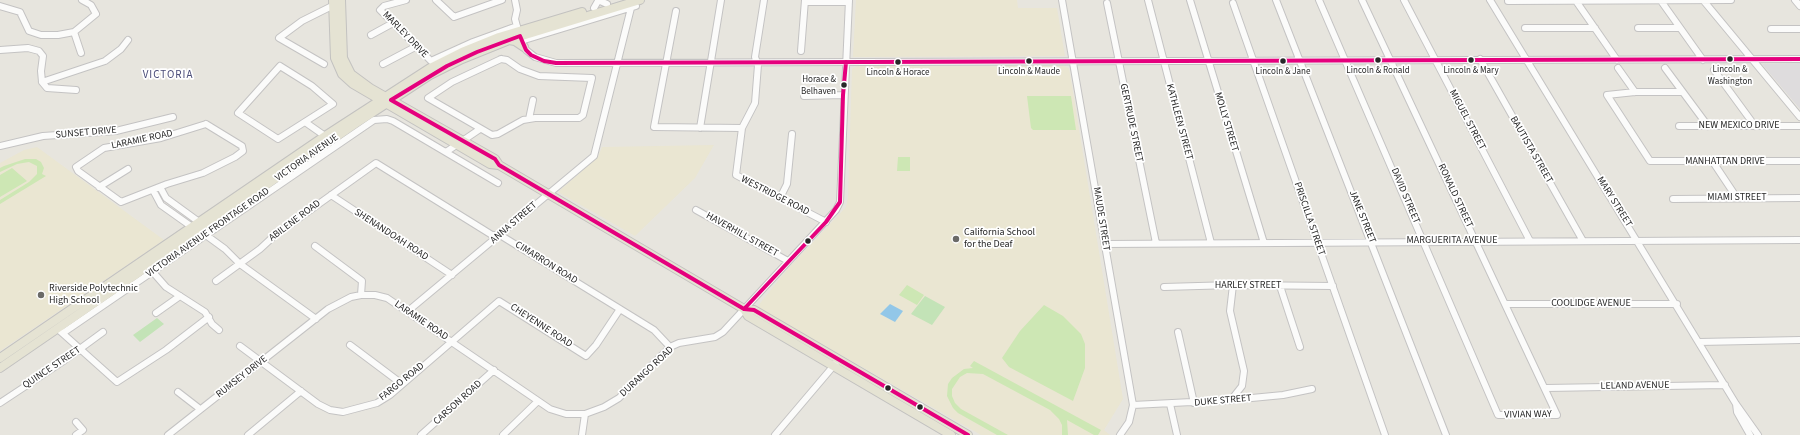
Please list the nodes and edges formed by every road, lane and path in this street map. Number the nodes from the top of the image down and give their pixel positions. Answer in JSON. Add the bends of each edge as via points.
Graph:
{"nodes":[{"id":1,"x":82,"y":0,"type":"edge"},
{"id":2,"x":341,"y":0,"type":"edge"},
{"id":3,"x":406,"y":0,"type":"edge"},
{"id":4,"x":436,"y":0,"type":"edge"},
{"id":5,"x":502,"y":0,"type":"edge"},
{"id":6,"x":515,"y":0,"type":"edge"},
{"id":7,"x":622,"y":0,"type":"edge"},
{"id":8,"x":640,"y":0,"type":"edge"},
{"id":9,"x":721,"y":0,"type":"edge"},
{"id":10,"x":764,"y":0,"type":"edge"},
{"id":11,"x":1062,"y":0,"type":"edge"},
{"id":12,"x":1148,"y":0,"type":"edge"},
{"id":13,"x":1190,"y":0,"type":"edge"},
{"id":14,"x":1276,"y":0,"type":"edge"},
{"id":15,"x":1318,"y":0,"type":"edge"},
{"id":16,"x":1362,"y":0,"type":"edge"},
{"id":17,"x":1404,"y":0,"type":"edge"},
{"id":18,"x":1490,"y":0,"type":"edge"},
{"id":19,"x":1703,"y":0,"type":"edge"},
{"id":20,"x":1731,"y":0,"type":"edge"},
{"id":21,"x":1795,"y":0,"type":"edge"},
{"id":22,"x":598,"y":1,"type":"edge"},
{"id":23,"x":805,"y":1,"type":"edge"},
{"id":24,"x":849,"y":1,"type":"edge"},
{"id":25,"x":1508,"y":1,"type":"edge"},
{"id":26,"x":1576,"y":1,"type":"edge"},
{"id":27,"x":1661,"y":1,"type":"edge"},
{"id":28,"x":1233,"y":2,"type":"dead end"},
{"id":29,"x":333,"y":3,"type":"edge"},
{"id":30,"x":1107,"y":3,"type":"dead end"},
{"id":31,"x":608,"y":4,"type":"junction"},
{"id":32,"x":0,"y":6,"type":"edge"},
{"id":33,"x":1800,"y":6,"type":"edge"},
{"id":34,"x":594,"y":8,"type":"junction"},
{"id":35,"x":676,"y":11,"type":"dead end"},
{"id":36,"x":393,"y":23,"type":"junction"},
{"id":37,"x":1525,"y":28,"type":"dead end"},
{"id":38,"x":1595,"y":28,"type":"junction"},
{"id":39,"x":1638,"y":28,"type":"dead end"},
{"id":40,"x":1680,"y":28,"type":"junction"},
{"id":41,"x":1771,"y":29,"type":"dead end"},
{"id":42,"x":1800,"y":29,"type":"edge"},
{"id":43,"x":74,"y":32,"type":"junction"},
{"id":44,"x":371,"y":35,"type":"dead end"},
{"id":45,"x":520,"y":36,"type":"junction"},
{"id":46,"x":128,"y":40,"type":"dead end"},
{"id":47,"x":509,"y":40,"type":"junction"},
{"id":48,"x":417,"y":46,"type":"junction"},
{"id":49,"x":0,"y":50,"type":"edge"},
{"id":50,"x":801,"y":51,"type":"dead end"},
{"id":51,"x":81,"y":53,"type":"dead end"},
{"id":52,"x":1752,"y":59,"type":"junction"},
{"id":53,"x":1800,"y":59,"type":"edge"},
{"id":54,"x":1207,"y":60,"type":"junction"},
{"id":55,"x":1253,"y":60,"type":"junction"},
{"id":56,"x":1300,"y":60,"type":"junction"},
{"id":57,"x":1346,"y":60,"type":"junction"},
{"id":58,"x":1390,"y":60,"type":"junction"},
{"id":59,"x":1436,"y":60,"type":"junction"},
{"id":60,"x":1480,"y":60,"type":"junction"},
{"id":61,"x":1527,"y":60,"type":"junction"},
{"id":62,"x":1617,"y":60,"type":"junction"},
{"id":63,"x":1703,"y":60,"type":"junction"},
{"id":64,"x":1073,"y":61,"type":"junction"},
{"id":65,"x":1119,"y":61,"type":"junction"},
{"id":66,"x":1163,"y":61,"type":"junction"},
{"id":67,"x":666,"y":62,"type":"junction"},
{"id":68,"x":711,"y":62,"type":"junction"},
{"id":69,"x":757,"y":62,"type":"junction"},
{"id":70,"x":846,"y":62,"type":"junction"},
{"id":71,"x":578,"y":63,"type":"junction"},
{"id":72,"x":618,"y":63,"type":"junction"},
{"id":73,"x":324,"y":64,"type":"dead end"},
{"id":74,"x":383,"y":64,"type":"dead end"},
{"id":75,"x":1618,"y":68,"type":"dead end"},
{"id":76,"x":1665,"y":68,"type":"dead end"},
{"id":77,"x":1714,"y":70,"type":"dead end"},
{"id":78,"x":574,"y":77,"type":"junction"},
{"id":79,"x":42,"y":82,"type":"junction"},
{"id":80,"x":76,"y":90,"type":"dead end"},
{"id":81,"x":1635,"y":92,"type":"junction"},
{"id":82,"x":1682,"y":92,"type":"junction"},
{"id":83,"x":843,"y":95,"type":"junction"},
{"id":84,"x":804,"y":96,"type":"dead end"},
{"id":85,"x":385,"y":100,"type":"junction"},
{"id":86,"x":534,"y":100,"type":"dead end"},
{"id":87,"x":173,"y":117,"type":"dead end"},
{"id":88,"x":1800,"y":117,"type":"edge"},
{"id":89,"x":529,"y":119,"type":"junction"},
{"id":90,"x":305,"y":122,"type":"junction"},
{"id":91,"x":1679,"y":126,"type":"dead end"},
{"id":92,"x":1708,"y":126,"type":"junction"},
{"id":93,"x":1755,"y":126,"type":"junction"},
{"id":94,"x":1800,"y":126,"type":"edge"},
{"id":95,"x":479,"y":128,"type":"junction"},
{"id":96,"x":700,"y":128,"type":"junction"},
{"id":97,"x":742,"y":128,"type":"junction"},
{"id":98,"x":792,"y":134,"type":"dead end"},
{"id":99,"x":325,"y":136,"type":"junction"},
{"id":100,"x":459,"y":143,"type":"junction"},
{"id":101,"x":0,"y":146,"type":"edge"},
{"id":102,"x":446,"y":152,"type":"junction"},
{"id":103,"x":1800,"y":161,"type":"edge"},
{"id":104,"x":1713,"y":162,"type":"junction"},
{"id":105,"x":376,"y":163,"type":"joint"},
{"id":106,"x":128,"y":169,"type":"dead end"},
{"id":107,"x":498,"y":183,"type":"dead end"},
{"id":108,"x":99,"y":187,"type":"junction"},
{"id":109,"x":160,"y":187,"type":"junction"},
{"id":110,"x":153,"y":190,"type":"junction"},
{"id":111,"x":548,"y":193,"type":"junction"},
{"id":112,"x":331,"y":195,"type":"junction"},
{"id":113,"x":780,"y":198,"type":"junction"},
{"id":114,"x":1737,"y":198,"type":"junction"},
{"id":115,"x":1800,"y":198,"type":"edge"},
{"id":116,"x":1674,"y":199,"type":"dead end"},
{"id":117,"x":696,"y":210,"type":"dead end"},
{"id":118,"x":826,"y":222,"type":"junction"},
{"id":119,"x":195,"y":224,"type":"junction"},
{"id":120,"x":203,"y":233,"type":"junction"},
{"id":121,"x":500,"y":235,"type":"junction"},
{"id":122,"x":1638,"y":240,"type":"junction"},
{"id":123,"x":1800,"y":240,"type":"edge"},
{"id":124,"x":1477,"y":241,"type":"junction"},
{"id":125,"x":1530,"y":241,"type":"junction"},
{"id":126,"x":1583,"y":241,"type":"junction"},
{"id":127,"x":1317,"y":242,"type":"junction"},
{"id":128,"x":1372,"y":242,"type":"junction"},
{"id":129,"x":1424,"y":242,"type":"junction"},
{"id":130,"x":1156,"y":243,"type":"junction"},
{"id":131,"x":1211,"y":243,"type":"junction"},
{"id":132,"x":1264,"y":243,"type":"junction"},
{"id":133,"x":1105,"y":244,"type":"junction"},
{"id":134,"x":315,"y":246,"type":"dead end"},
{"id":135,"x":788,"y":261,"type":"junction"},
{"id":136,"x":240,"y":264,"type":"junction"},
{"id":137,"x":152,"y":272,"type":"junction"},
{"id":138,"x":452,"y":275,"type":"junction"},
{"id":139,"x":216,"y":281,"type":"dead end"},
{"id":140,"x":1233,"y":285,"type":"junction"},
{"id":141,"x":1280,"y":286,"type":"junction"},
{"id":142,"x":1333,"y":286,"type":"junction"},
{"id":143,"x":1164,"y":287,"type":"dead end"},
{"id":144,"x":361,"y":295,"type":"junction"},
{"id":145,"x":180,"y":296,"type":"junction"},
{"id":146,"x":1506,"y":304,"type":"junction"},
{"id":147,"x":1677,"y":304,"type":"junction"},
{"id":148,"x":620,"y":309,"type":"junction"},
{"id":149,"x":744,"y":309,"type":"junction"},
{"id":150,"x":408,"y":311,"type":"junction"},
{"id":151,"x":156,"y":313,"type":"dead end"},
{"id":152,"x":209,"y":317,"type":"junction"},
{"id":153,"x":316,"y":319,"type":"junction"},
{"id":154,"x":219,"y":330,"type":"dead end"},
{"id":155,"x":60,"y":331,"type":"junction"},
{"id":156,"x":103,"y":332,"type":"dead end"},
{"id":157,"x":1178,"y":332,"type":"dead end"},
{"id":158,"x":1800,"y":340,"type":"edge"},
{"id":159,"x":451,"y":341,"type":"junction"},
{"id":160,"x":1699,"y":342,"type":"junction"},
{"id":161,"x":350,"y":345,"type":"dead end"},
{"id":162,"x":240,"y":346,"type":"dead end"},
{"id":163,"x":670,"y":347,"type":"junction"},
{"id":164,"x":1300,"y":347,"type":"dead end"},
{"id":165,"x":81,"y":349,"type":"junction"},
{"id":166,"x":0,"y":358,"type":"edge"},
{"id":167,"x":261,"y":361,"type":"junction"},
{"id":168,"x":836,"y":363,"type":"junction"},
{"id":169,"x":0,"y":368,"type":"edge"},
{"id":170,"x":494,"y":370,"type":"junction"},
{"id":171,"x":402,"y":384,"type":"junction"},
{"id":172,"x":1725,"y":385,"type":"junction"},
{"id":173,"x":1546,"y":388,"type":"junction"},
{"id":174,"x":1312,"y":389,"type":"dead end"},
{"id":175,"x":301,"y":391,"type":"junction"},
{"id":176,"x":178,"y":392,"type":"dead end"},
{"id":177,"x":1231,"y":400,"type":"junction"},
{"id":178,"x":538,"y":401,"type":"junction"},
{"id":179,"x":0,"y":403,"type":"edge"},
{"id":180,"x":1194,"y":403,"type":"junction"},
{"id":181,"x":1170,"y":404,"type":"junction"},
{"id":182,"x":1736,"y":404,"type":"junction"},
{"id":183,"x":1133,"y":405,"type":"junction"},
{"id":184,"x":200,"y":409,"type":"junction"},
{"id":185,"x":585,"y":414,"type":"junction"},
{"id":186,"x":1498,"y":415,"type":"joint"},
{"id":187,"x":1558,"y":415,"type":"joint"},
{"id":188,"x":76,"y":422,"type":"dead end"},
{"id":189,"x":76,"y":435,"type":"edge"},
{"id":190,"x":168,"y":435,"type":"edge"},
{"id":191,"x":248,"y":435,"type":"edge"},
{"id":192,"x":421,"y":435,"type":"edge"},
{"id":193,"x":503,"y":435,"type":"edge"},
{"id":194,"x":582,"y":435,"type":"edge"},
{"id":195,"x":775,"y":435,"type":"edge"},
{"id":196,"x":951,"y":435,"type":"edge"},
{"id":197,"x":968,"y":435,"type":"edge"},
{"id":198,"x":1120,"y":435,"type":"edge"},
{"id":199,"x":1177,"y":435,"type":"edge"},
{"id":200,"x":1385,"y":435,"type":"edge"},
{"id":201,"x":1446,"y":435,"type":"edge"},
{"id":202,"x":1750,"y":435,"type":"edge"},
{"id":203,"x":1758,"y":435,"type":"edge"}],
"edges":[{"from":1,"to":43,"type":"street","via":[[91,5],[96,14]]},
{"from":2,"to":29,"type":"street"},
{"from":2,"to":85,"type":"main road","via":[[346,66],[359,81]]},
{"from":3,"to":36,"type":"street","name":"MARLEY DRIVE","via":[[381,8],[380,10]]},
{"from":4,"to":5,"type":"street","via":[[454,17]]},
{"from":6,"to":45,"type":"street"},
{"from":7,"to":31,"type":"main road","name":"VICTORIA AVENUE"},
{"from":8,"to":45,"type":"main road","name":"VICTORIA AVENUE"},
{"from":9,"to":68,"type":"street"},
{"from":10,"to":69,"type":"street","name":"WESTRIDGE ROAD","via":[[755,57]]},
{"from":11,"to":64,"type":"street","name":"MAUDE STREET"},
{"from":12,"to":66,"type":"street","name":"KATHLEEN STREET"},
{"from":13,"to":54,"type":"street","name":"MOLLY STREET"},
{"from":14,"to":56,"type":"street","name":"JANE STREET"},
{"from":15,"to":57,"type":"street","name":"DAVID STREET"},
{"from":16,"to":58,"type":"street","name":"RONALD STREET"},
{"from":17,"to":59,"type":"street","name":"MIGUEL STREET"},
{"from":18,"to":61,"type":"street","name":"MARY STREET"},
{"from":19,"to":20,"type":"street"},
{"from":19,"to":27,"type":"street"},
{"from":19,"to":52,"type":"street"},
{"from":21,"to":33,"type":"street"},
{"from":22,"to":31,"type":"street"},
{"from":22,"to":34,"type":"street"},
{"from":23,"to":24,"type":"street"},
{"from":23,"to":50,"type":"street"},
{"from":24,"to":70,"type":"street","name":"DURANGO ROAD"},
{"from":25,"to":26,"type":"street"},
{"from":26,"to":27,"type":"street"},
{"from":26,"to":38,"type":"street"},
{"from":27,"to":40,"type":"street"},
{"from":28,"to":55,"type":"street","name":"PRISCILLA STREET"},
{"from":29,"to":73,"type":"street","via":[[279,38]]},
{"from":29,"to":85,"type":"main road","via":[[333,37],[337,65],[353,84]]},
{"from":30,"to":65,"type":"street","name":"GERTRUDE STREET"},
{"from":31,"to":34,"type":"main road","name":"VICTORIA AVENUE"},
{"from":32,"to":43,"type":"street","via":[[20,12],[29,31],[41,34]]},
{"from":34,"to":45,"type":"main road","name":"VICTORIA AVENUE"},
{"from":35,"to":67,"type":"street"},
{"from":36,"to":44,"type":"street"},
{"from":36,"to":48,"type":"street","name":"MARLEY DRIVE"},
{"from":37,"to":38,"type":"street"},
{"from":38,"to":62,"type":"street"},
{"from":39,"to":40,"type":"street"},
{"from":40,"to":63,"type":"street"},
{"from":41,"to":42,"type":"street"},
{"from":43,"to":51,"type":"street"},
{"from":45,"to":47,"type":"main road","name":"VICTORIA AVENUE"},
{"from":45,"to":47,"type":"main road","via":[[515,41]]},
{"from":45,"to":48,"type":"street","name":"MARLEY DRIVE","via":[[473,42],[431,61]]},
{"from":45,"to":71,"type":"street","via":[[531,55],[544,61]]},
{"from":45,"to":72,"type":"street","name":"ANNA STREET","via":[[633,7]]},
{"from":45,"to":85,"type":"main road","name":"VICTORIA AVENUE","via":[[452,56]]},
{"from":46,"to":79,"type":"street","via":[[105,61]]},
{"from":47,"to":85,"type":"main road","name":"VICTORIA AVENUE","via":[[447,66]]},
{"from":48,"to":74,"type":"street"},
{"from":49,"to":79,"type":"street","via":[[28,48],[39,51],[43,56]]},
{"from":52,"to":53,"type":"street"},
{"from":52,"to":63,"type":"street"},
{"from":52,"to":88,"type":"street"},
{"from":54,"to":55,"type":"street"},
{"from":54,"to":66,"type":"street"},
{"from":54,"to":132,"type":"street","name":"MOLLY STREET"},
{"from":55,"to":56,"type":"street"},
{"from":55,"to":127,"type":"street","name":"PRISCILLA STREET"},
{"from":56,"to":57,"type":"street"},
{"from":56,"to":128,"type":"street","name":"JANE STREET"},
{"from":57,"to":58,"type":"street"},
{"from":57,"to":129,"type":"street","name":"DAVID STREET"},
{"from":58,"to":59,"type":"street"},
{"from":58,"to":124,"type":"street","name":"RONALD STREET"},
{"from":59,"to":60,"type":"street"},
{"from":59,"to":125,"type":"street","name":"MIGUEL STREET"},
{"from":60,"to":61,"type":"street"},
{"from":60,"to":126,"type":"street","name":"BAUTISTA STREET"},
{"from":61,"to":62,"type":"street"},
{"from":61,"to":122,"type":"street","name":"MARY STREET"},
{"from":62,"to":63,"type":"street"},
{"from":64,"to":65,"type":"street"},
{"from":64,"to":70,"type":"street"},
{"from":64,"to":133,"type":"street","name":"MAUDE STREET"},
{"from":65,"to":66,"type":"street"},
{"from":65,"to":130,"type":"street","name":"GERTRUDE STREET"},
{"from":66,"to":131,"type":"street","name":"KATHLEEN STREET"},
{"from":67,"to":68,"type":"street"},
{"from":67,"to":72,"type":"street"},
{"from":67,"to":96,"type":"street","via":[[654,127]]},
{"from":68,"to":69,"type":"street"},
{"from":68,"to":96,"type":"street"},
{"from":69,"to":70,"type":"street"},
{"from":69,"to":97,"type":"street","name":"WESTRIDGE ROAD","via":[[755,103]]},
{"from":70,"to":83,"type":"street","name":"DURANGO ROAD"},
{"from":71,"to":72,"type":"street"},
{"from":71,"to":78,"type":"street"},
{"from":72,"to":111,"type":"street","name":"ANNA STREET","via":[[594,156]]},
{"from":75,"to":81,"type":"street"},
{"from":76,"to":82,"type":"street"},
{"from":77,"to":93,"type":"street"},
{"from":78,"to":89,"type":"street","via":[[590,77],[593,80],[583,116]]},
{"from":78,"to":95,"type":"street","via":[[539,76],[501,59],[429,96],[429,100]]},
{"from":79,"to":80,"type":"street","via":[[47,88]]},
{"from":81,"to":82,"type":"street"},
{"from":81,"to":104,"type":"street","name":"MANHATTAN DRIVE","via":[[1607,95],[1650,161]]},
{"from":82,"to":92,"type":"street"},
{"from":83,"to":84,"type":"street"},
{"from":83,"to":118,"type":"street","name":"DURANGO ROAD","via":[[840,202]]},
{"from":85,"to":99,"type":"main road","name":"VICTORIA AVENUE"},
{"from":85,"to":100,"type":"main road"},
{"from":85,"to":120,"type":"main road","name":"VICTORIA AVENUE"},
{"from":86,"to":89,"type":"street"},
{"from":87,"to":101,"type":"street","name":"SUNSET DRIVE","via":[[116,131],[43,136]]},
{"from":89,"to":95,"type":"street","via":[[516,123],[495,136]]},
{"from":90,"to":90,"type":"street","via":[[278,140],[238,114],[280,66],[312,86],[333,104]]},
{"from":90,"to":99,"type":"street"},
{"from":91,"to":92,"type":"street","name":"NEW MEXICO DRIVE"},
{"from":92,"to":93,"type":"street","name":"NEW MEXICO DRIVE"},
{"from":93,"to":94,"type":"street","name":"NEW MEXICO DRIVE"},
{"from":95,"to":100,"type":"street"},
{"from":96,"to":97,"type":"street"},
{"from":97,"to":113,"type":"street","name":"WESTRIDGE ROAD","via":[[736,175]]},
{"from":98,"to":113,"type":"street","via":[[787,184]]},
{"from":99,"to":119,"type":"main road","name":"VICTORIA AVENUE"},
{"from":100,"to":102,"type":"street"},
{"from":100,"to":111,"type":"main road","via":[[490,164],[499,165]]},
{"from":102,"to":107,"type":"street"},
{"from":102,"to":120,"type":"street","name":"VICTORIA AVENUE FRONTAGE ROAD","via":[[393,120],[374,120]]},
{"from":103,"to":104,"type":"street","name":"MANHATTAN DRIVE"},
{"from":104,"to":114,"type":"street"},
{"from":105,"to":112,"type":"street","name":"ABILENE ROAD"},
{"from":105,"to":121,"type":"street","name":"CIMARRON ROAD","via":[[492,235]]},
{"from":106,"to":108,"type":"street"},
{"from":108,"to":109,"type":"street","name":"LARAMIE ROAD","via":[[76,167],[104,148],[161,138],[206,124],[242,146],[243,151],[235,157],[203,173]]},
{"from":108,"to":110,"type":"street","name":"LARAMIE ROAD","via":[[121,202]]},
{"from":109,"to":110,"type":"street","name":"LARAMIE ROAD"},
{"from":109,"to":119,"type":"street","via":[[166,198]]},
{"from":110,"to":119,"type":"street","via":[[161,205]]},
{"from":111,"to":121,"type":"street","name":"ANNA STREET"},
{"from":111,"to":149,"type":"main road"},
{"from":112,"to":136,"type":"street","name":"ABILENE ROAD"},
{"from":112,"to":138,"type":"street","name":"SHENANDOAH ROAD"},
{"from":113,"to":118,"type":"street","name":"WESTRIDGE ROAD"},
{"from":114,"to":115,"type":"street","name":"MIAMI STREET"},
{"from":114,"to":116,"type":"street","name":"MIAMI STREET"},
{"from":117,"to":135,"type":"street","name":"HAVERHILL STREET"},
{"from":118,"to":135,"type":"street","name":"DURANGO ROAD"},
{"from":119,"to":166,"type":"main road","name":"VICTORIA AVENUE"},
{"from":120,"to":136,"type":"street"},
{"from":120,"to":137,"type":"street","name":"VICTORIA AVENUE FRONTAGE ROAD"},
{"from":120,"to":155,"type":"main road","name":"VICTORIA AVENUE"},
{"from":121,"to":138,"type":"street","name":"ANNA STREET"},
{"from":121,"to":148,"type":"street","name":"CIMARRON ROAD"},
{"from":122,"to":123,"type":"street","name":"MARGUERITA AVENUE"},
{"from":122,"to":126,"type":"street","name":"MARGUERITA AVENUE"},
{"from":122,"to":147,"type":"street","name":"MARY STREET"},
{"from":124,"to":125,"type":"street","name":"MARGUERITA AVENUE"},
{"from":124,"to":129,"type":"street","name":"MARGUERITA AVENUE"},
{"from":124,"to":146,"type":"street","name":"RONALD STREET"},
{"from":125,"to":126,"type":"street","name":"MARGUERITA AVENUE"},
{"from":127,"to":128,"type":"street","name":"MARGUERITA AVENUE"},
{"from":127,"to":132,"type":"street","name":"MARGUERITA AVENUE"},
{"from":127,"to":142,"type":"street","name":"PRISCILLA STREET"},
{"from":128,"to":129,"type":"street","name":"MARGUERITA AVENUE"},
{"from":128,"to":201,"type":"street","name":"JANE STREET"},
{"from":129,"to":186,"type":"street","name":"DAVID STREET"},
{"from":130,"to":131,"type":"street","name":"MARGUERITA AVENUE"},
{"from":130,"to":133,"type":"street","name":"MARGUERITA AVENUE"},
{"from":131,"to":132,"type":"street","name":"MARGUERITA AVENUE"},
{"from":133,"to":183,"type":"street","name":"MAUDE STREET"},
{"from":134,"to":144,"type":"street","via":[[362,281]]},
{"from":135,"to":149,"type":"street","name":"DURANGO ROAD"},
{"from":136,"to":139,"type":"street","name":"ABILENE ROAD"},
{"from":136,"to":153,"type":"street"},
{"from":137,"to":145,"type":"street","via":[[166,287]]},
{"from":137,"to":155,"type":"street","name":"VICTORIA AVENUE FRONTAGE ROAD"},
{"from":138,"to":150,"type":"street","name":"ANNA STREET"},
{"from":140,"to":141,"type":"street","name":"HARLEY STREET"},
{"from":140,"to":143,"type":"street","name":"HARLEY STREET"},
{"from":140,"to":177,"type":"street","via":[[1230,311],[1244,371],[1242,386]]},
{"from":141,"to":142,"type":"street","name":"HARLEY STREET"},
{"from":141,"to":164,"type":"street"},
{"from":142,"to":200,"type":"street","name":"PRISCILLA STREET"},
{"from":144,"to":150,"type":"street","name":"LARAMIE ROAD","via":[[387,298]]},
{"from":144,"to":153,"type":"street","name":"LARAMIE ROAD","via":[[337,303]]},
{"from":145,"to":151,"type":"street"},
{"from":145,"to":152,"type":"street","via":[[195,304]]},
{"from":146,"to":147,"type":"street","name":"COOLIDGE AVENUE"},
{"from":146,"to":173,"type":"street","name":"RONALD STREET"},
{"from":147,"to":160,"type":"street","name":"MARY STREET"},
{"from":148,"to":159,"type":"street","name":"CHEYENNE ROAD","via":[[586,356],[501,301]]},
{"from":148,"to":163,"type":"street","name":"CIMARRON ROAD","via":[[654,330]]},
{"from":149,"to":163,"type":"street","name":"DURANGO ROAD","via":[[715,337]]},
{"from":149,"to":168,"type":"main road","via":[[748,316]]},
{"from":150,"to":159,"type":"street","name":"LARAMIE ROAD"},
{"from":152,"to":154,"type":"street"},
{"from":152,"to":165,"type":"street","via":[[122,380],[114,381]]},
{"from":153,"to":167,"type":"street","name":"RUMSEY DRIVE"},
{"from":155,"to":165,"type":"street"},
{"from":155,"to":169,"type":"main road","name":"VICTORIA AVENUE"},
{"from":156,"to":165,"type":"street","name":"QUINCE STREET"},
{"from":157,"to":180,"type":"street"},
{"from":158,"to":160,"type":"street"},
{"from":159,"to":170,"type":"street","name":"LARAMIE ROAD"},
{"from":159,"to":171,"type":"street","name":"FARGO ROAD"},
{"from":160,"to":172,"type":"street","name":"MARY STREET"},
{"from":161,"to":171,"type":"street"},
{"from":162,"to":167,"type":"street","name":"FARGO ROAD"},
{"from":163,"to":185,"type":"street","name":"DURANGO ROAD","via":[[619,398]]},
{"from":165,"to":179,"type":"street","name":"QUINCE STREET"},
{"from":167,"to":175,"type":"street","name":"FARGO ROAD"},
{"from":167,"to":184,"type":"street","name":"RUMSEY DRIVE"},
{"from":168,"to":195,"type":"street"},
{"from":168,"to":196,"type":"main road"},
{"from":168,"to":197,"type":"main road"},
{"from":170,"to":178,"type":"street","name":"LARAMIE ROAD"},
{"from":170,"to":192,"type":"street","name":"CARSON ROAD"},
{"from":171,"to":175,"type":"street","name":"FARGO ROAD","via":[[377,403],[344,412],[330,410]]},
{"from":172,"to":173,"type":"street","name":"LELAND AVENUE"},
{"from":172,"to":182,"type":"street","name":"MARY STREET"},
{"from":173,"to":187,"type":"street","name":"RONALD STREET"},
{"from":174,"to":177,"type":"street","name":"DUKE STREET"},
{"from":175,"to":191,"type":"street"},
{"from":176,"to":184,"type":"street"},
{"from":177,"to":180,"type":"street","name":"DUKE STREET"},
{"from":178,"to":185,"type":"street","name":"LARAMIE ROAD","via":[[558,412]]},
{"from":178,"to":193,"type":"street"},
{"from":180,"to":181,"type":"street","name":"DUKE STREET"},
{"from":181,"to":183,"type":"street","name":"DUKE STREET"},
{"from":181,"to":199,"type":"street"},
{"from":182,"to":202,"type":"street","name":"MARY STREET","via":[[1737,412]]},
{"from":182,"to":203,"type":"street","name":"MARY STREET"},
{"from":183,"to":198,"type":"street","name":"MAUDE STREET","via":[[1129,422]]},
{"from":184,"to":190,"type":"street","name":"RUMSEY DRIVE"},
{"from":185,"to":194,"type":"street"},
{"from":186,"to":187,"type":"street","name":"VIVIAN WAY"},
{"from":188,"to":189,"type":"street","via":[[83,430]]}]}
